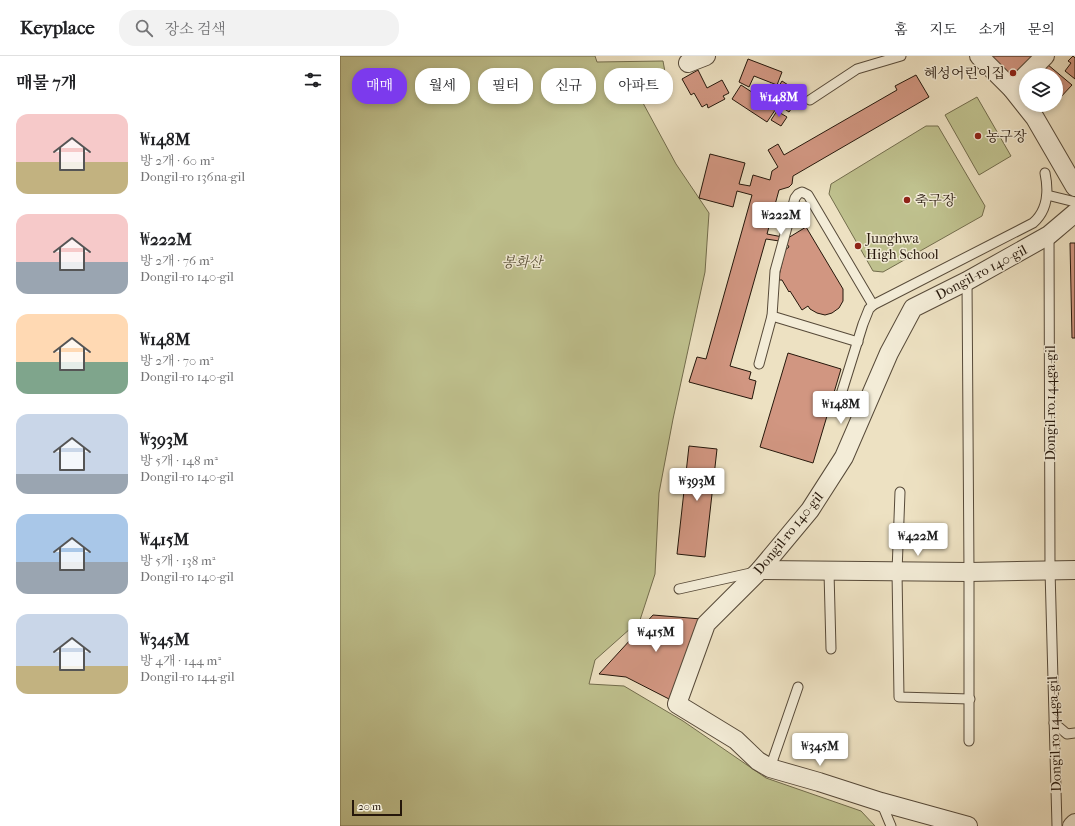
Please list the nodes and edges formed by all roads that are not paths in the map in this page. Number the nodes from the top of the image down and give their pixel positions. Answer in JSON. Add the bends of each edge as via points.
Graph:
{"nodes":[{"id":1,"x":706,"y":56,"type":"edge"},
{"id":2,"x":901,"y":56,"type":"edge"},
{"id":3,"x":979,"y":56,"type":"edge"},
{"id":4,"x":1045,"y":56,"type":"edge"},
{"id":5,"x":688,"y":63,"type":"dead end"},
{"id":6,"x":1012,"y":89,"type":"junction"},
{"id":7,"x":810,"y":100,"type":"dead end"},
{"id":8,"x":1046,"y":173,"type":"dead end"},
{"id":9,"x":1075,"y":187,"type":"edge"},
{"id":10,"x":1047,"y":195,"type":"junction"},
{"id":11,"x":1075,"y":202,"type":"edge"},
{"id":12,"x":1075,"y":213,"type":"edge"},
{"id":13,"x":1049,"y":235,"type":"junction"},
{"id":14,"x":967,"y":281,"type":"junction"},
{"id":15,"x":872,"y":305,"type":"junction"},
{"id":16,"x":772,"y":316,"type":"junction"},
{"id":17,"x":858,"y":342,"type":"junction"},
{"id":18,"x":759,"y":364,"type":"dead end"},
{"id":19,"x":838,"y":404,"type":"dead end"},
{"id":20,"x":900,"y":492,"type":"dead end"},
{"id":21,"x":760,"y":570,"type":"junction"},
{"id":22,"x":1050,"y":570,"type":"junction"},
{"id":23,"x":1075,"y":570,"type":"edge"},
{"id":24,"x":829,"y":572,"type":"junction"},
{"id":25,"x":897,"y":572,"type":"junction"},
{"id":26,"x":969,"y":572,"type":"junction"},
{"id":27,"x":679,"y":589,"type":"dead end"},
{"id":28,"x":831,"y":648,"type":"dead end"},
{"id":29,"x":798,"y":687,"type":"dead end"},
{"id":30,"x":970,"y":700,"type":"junction"},
{"id":31,"x":1054,"y":723,"type":"junction"},
{"id":32,"x":1075,"y":733,"type":"edge"},
{"id":33,"x":969,"y":741,"type":"dead end"},
{"id":34,"x":770,"y":768,"type":"junction"},
{"id":35,"x":881,"y":802,"type":"junction"},
{"id":36,"x":1075,"y":823,"type":"edge"},
{"id":37,"x":891,"y":826,"type":"edge"},
{"id":38,"x":968,"y":826,"type":"edge"},
{"id":39,"x":1057,"y":826,"type":"edge"},
{"id":40,"x":1072,"y":826,"type":"edge"}],
"edges":[{"from":1,"to":5,"type":"street"},
{"from":2,"to":7,"type":"lane","via":[[857,69]]},
{"from":3,"to":6,"type":"street"},
{"from":4,"to":6,"type":"street"},
{"from":6,"to":9,"type":"street","via":[[1035,118]]},
{"from":8,"to":10,"type":"lane"},
{"from":10,"to":11,"type":"lane"},
{"from":10,"to":15,"type":"lane","via":[[1041,215],[1033,223]]},
{"from":12,"to":13,"type":"street","name":"Dongil-ro 140-gil"},
{"from":13,"to":14,"type":"street","name":"Dongil-ro 140-gil"},
{"from":13,"to":22,"type":"lane","name":"Dongil-ro 144ga-gil"},
{"from":14,"to":21,"type":"street","name":"Dongil-ro 140-gil","via":[[913,308],[889,353],[844,457],[810,510]]},
{"from":14,"to":26,"type":"lane"},
{"from":15,"to":16,"type":"lane","via":[[808,195],[802,192],[794,198],[775,271]]},
{"from":15,"to":17,"type":"lane"},
{"from":16,"to":17,"type":"lane"},
{"from":16,"to":18,"type":"lane"},
{"from":17,"to":19,"type":"lane"},
{"from":20,"to":25,"type":"lane"},
{"from":21,"to":24,"type":"street"},
{"from":21,"to":27,"type":"lane"},
{"from":21,"to":34,"type":"street","name":"Dongil-ro 140-gil","via":[[706,624],[676,704],[736,740],[758,761]]},
{"from":22,"to":23,"type":"street"},
{"from":22,"to":26,"type":"street"},
{"from":22,"to":31,"type":"lane","name":"Dongil-ro 144ga-gil"},
{"from":24,"to":25,"type":"street"},
{"from":24,"to":28,"type":"lane"},
{"from":25,"to":26,"type":"street"},
{"from":25,"to":30,"type":"lane","via":[[900,697]]},
{"from":26,"to":30,"type":"lane"},
{"from":29,"to":34,"type":"lane"},
{"from":30,"to":33,"type":"lane"},
{"from":31,"to":32,"type":"lane","via":[[1067,734]]},
{"from":31,"to":39,"type":"lane","name":"Dongil-ro 144ga-gil"},
{"from":34,"to":35,"type":"street"},
{"from":35,"to":37,"type":"lane"},
{"from":35,"to":38,"type":"street"},
{"from":36,"to":40,"type":"street"}]}
